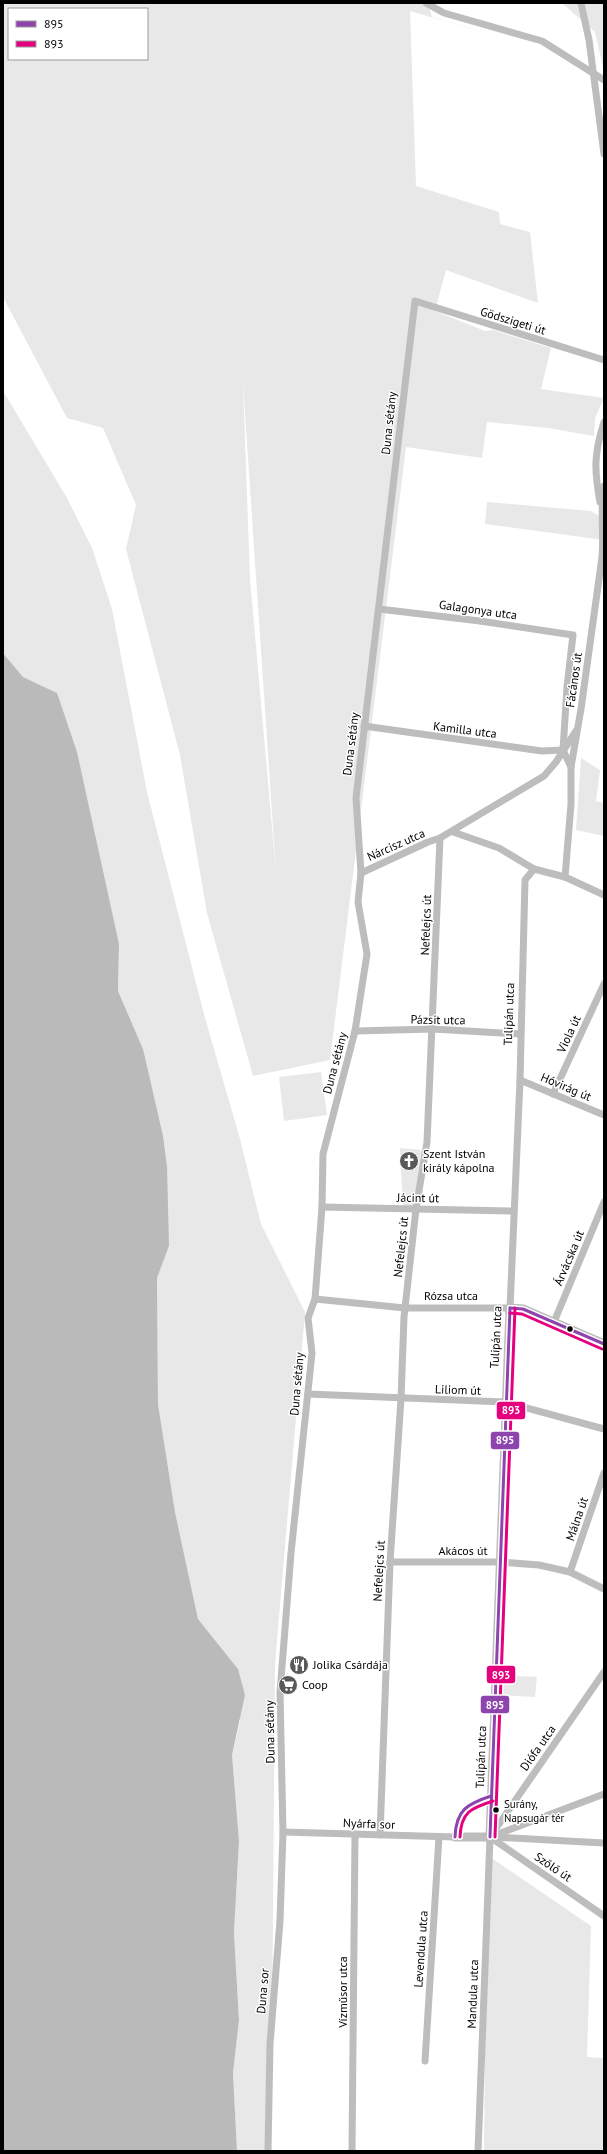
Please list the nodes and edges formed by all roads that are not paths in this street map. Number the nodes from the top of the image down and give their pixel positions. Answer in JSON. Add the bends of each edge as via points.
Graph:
{"nodes":[{"id":1,"x":426,"y":3,"type":"edge"},
{"id":2,"x":581,"y":3,"type":"edge"},
{"id":3,"x":593,"y":74,"type":"junction"},
{"id":4,"x":604,"y":80,"type":"edge"},
{"id":5,"x":604,"y":154,"type":"edge"},
{"id":6,"x":415,"y":301,"type":"joint"},
{"id":7,"x":604,"y":360,"type":"edge"},
{"id":8,"x":604,"y":422,"type":"edge"},
{"id":9,"x":604,"y":486,"type":"edge"},
{"id":10,"x":601,"y":512,"type":"junction"},
{"id":11,"x":379,"y":609,"type":"junction"},
{"id":12,"x":364,"y":726,"type":"junction"},
{"id":13,"x":576,"y":731,"type":"junction"},
{"id":14,"x":563,"y":750,"type":"junction"},
{"id":15,"x":570,"y":767,"type":"junction"},
{"id":16,"x":453,"y":832,"type":"junction"},
{"id":17,"x":440,"y":838,"type":"junction"},
{"id":18,"x":534,"y":868,"type":"junction"},
{"id":19,"x":361,"y":873,"type":"junction"},
{"id":20,"x":565,"y":877,"type":"junction"},
{"id":21,"x":604,"y":895,"type":"edge"},
{"id":22,"x":604,"y":984,"type":"edge"},
{"id":23,"x":433,"y":1029,"type":"junction"},
{"id":24,"x":355,"y":1031,"type":"junction"},
{"id":25,"x":520,"y":1034,"type":"junction"},
{"id":26,"x":520,"y":1080,"type":"junction"},
{"id":27,"x":553,"y":1094,"type":"junction"},
{"id":28,"x":604,"y":1115,"type":"edge"},
{"id":29,"x":604,"y":1202,"type":"edge"},
{"id":30,"x":322,"y":1207,"type":"junction"},
{"id":31,"x":416,"y":1209,"type":"junction"},
{"id":32,"x":513,"y":1211,"type":"junction"},
{"id":33,"x":315,"y":1298,"type":"junction"},
{"id":34,"x":405,"y":1308,"type":"junction"},
{"id":35,"x":510,"y":1308,"type":"junction"},
{"id":36,"x":554,"y":1322,"type":"junction"},
{"id":37,"x":604,"y":1344,"type":"edge"},
{"id":38,"x":308,"y":1394,"type":"junction"},
{"id":39,"x":401,"y":1399,"type":"junction"},
{"id":40,"x":505,"y":1402,"type":"junction"},
{"id":41,"x":604,"y":1429,"type":"edge"},
{"id":42,"x":604,"y":1473,"type":"edge"},
{"id":43,"x":390,"y":1562,"type":"junction"},
{"id":44,"x":500,"y":1562,"type":"junction"},
{"id":45,"x":570,"y":1572,"type":"junction"},
{"id":46,"x":604,"y":1589,"type":"edge"},
{"id":47,"x":604,"y":1672,"type":"edge"},
{"id":48,"x":604,"y":1794,"type":"edge"},
{"id":49,"x":283,"y":1832,"type":"junction"},
{"id":50,"x":355,"y":1834,"type":"junction"},
{"id":51,"x":380,"y":1835,"type":"junction"},
{"id":52,"x":439,"y":1837,"type":"junction"},
{"id":53,"x":455,"y":1837,"type":"joint"},
{"id":54,"x":490,"y":1837,"type":"junction"},
{"id":55,"x":604,"y":1843,"type":"edge"},
{"id":56,"x":604,"y":1916,"type":"edge"},
{"id":57,"x":425,"y":2061,"type":"dead end"},
{"id":58,"x":268,"y":2151,"type":"edge"},
{"id":59,"x":352,"y":2151,"type":"edge"},
{"id":60,"x":478,"y":2151,"type":"edge"}],
"edges":[{"from":1,"to":3,"type":"street","via":[[444,13],[542,41]]},
{"from":2,"to":3,"type":"street"},
{"from":3,"to":4,"type":"street"},
{"from":3,"to":5,"type":"street"},
{"from":6,"to":7,"type":"street","name":"Gödszigeti út"},
{"from":6,"to":11,"type":"street","name":"Duna sétány"},
{"from":8,"to":10,"type":"street","via":[[595,456]]},
{"from":9,"to":10,"type":"street","name":"Fácános út"},
{"from":10,"to":13,"type":"street","name":"Fácános út","via":[[604,532],[602,557]]},
{"from":11,"to":12,"type":"street","name":"Duna sétány"},
{"from":11,"to":14,"type":"street","name":"Galagonya utca","via":[[573,635]]},
{"from":12,"to":14,"type":"street","name":"Kamilla utca","via":[[542,751]]},
{"from":12,"to":19,"type":"street","name":"Duna sétány","via":[[356,798]]},
{"from":13,"to":14,"type":"street"},
{"from":13,"to":15,"type":"street","name":"Fácános út"},
{"from":14,"to":15,"type":"street"},
{"from":14,"to":16,"type":"street","via":[[544,776]]},
{"from":15,"to":20,"type":"street","name":"Fácános út","via":[[571,804]]},
{"from":16,"to":17,"type":"street"},
{"from":16,"to":18,"type":"street","via":[[499,848]]},
{"from":17,"to":19,"type":"street","name":"Nárcisz utca"},
{"from":17,"to":23,"type":"street","name":"Nefelejcs út"},
{"from":18,"to":20,"type":"street"},
{"from":18,"to":25,"type":"street","name":"Tulipán utca","via":[[525,880]]},
{"from":19,"to":24,"type":"street","name":"Duna sétány","via":[[358,902],[367,954]]},
{"from":20,"to":21,"type":"street"},
{"from":22,"to":27,"type":"street","name":"Viola út"},
{"from":23,"to":24,"type":"street","name":"Pázsit utca"},
{"from":23,"to":25,"type":"street","name":"Pázsit utca"},
{"from":23,"to":31,"type":"street","name":"Nefelejcs út","via":[[427,1142]]},
{"from":24,"to":30,"type":"street","name":"Duna sétány","via":[[323,1154]]},
{"from":25,"to":26,"type":"street","name":"Tulipán utca"},
{"from":26,"to":27,"type":"street","name":"Hóvirág út"},
{"from":26,"to":32,"type":"street","name":"Tulipán utca"},
{"from":27,"to":28,"type":"street","name":"Hóvirág út"},
{"from":29,"to":36,"type":"street","name":"Árvácska út"},
{"from":30,"to":31,"type":"street","name":"Jácint út"},
{"from":30,"to":33,"type":"street","name":"Duna sétány"},
{"from":31,"to":32,"type":"street","name":"Jácint út"},
{"from":31,"to":34,"type":"street","name":"Nefelejcs út"},
{"from":32,"to":35,"type":"street","name":"Tulipán utca"},
{"from":33,"to":34,"type":"street","name":"Rózsa utca"},
{"from":33,"to":38,"type":"street","name":"Duna sétány","via":[[308,1318],[312,1353]]},
{"from":34,"to":35,"type":"street","name":"Rózsa utca"},
{"from":34,"to":39,"type":"street","name":"Nefelejcs út"},
{"from":35,"to":36,"type":"street","name":"Rózsa utca","via":[[524,1309]]},
{"from":35,"to":40,"type":"street","name":"Tulipán utca"},
{"from":36,"to":37,"type":"street","name":"Rózsa utca"},
{"from":38,"to":39,"type":"street","name":"Liliom út"},
{"from":38,"to":49,"type":"street","name":"Duna sétány","via":[[291,1553],[280,1692]]},
{"from":39,"to":40,"type":"street","name":"Liliom út"},
{"from":39,"to":43,"type":"street","name":"Nefelejcs út"},
{"from":40,"to":41,"type":"street","name":"Liliom út"},
{"from":40,"to":44,"type":"street","name":"Tulipán utca"},
{"from":42,"to":45,"type":"street","name":"Málna út"},
{"from":43,"to":44,"type":"street","name":"Akácos út"},
{"from":43,"to":51,"type":"street","name":"Nefelejcs út"},
{"from":44,"to":45,"type":"street","name":"Akácos út","via":[[539,1565]]},
{"from":44,"to":54,"type":"street","name":"Tulipán utca"},
{"from":45,"to":46,"type":"street","name":"Akácos út"},
{"from":47,"to":54,"type":"street","name":"Diófa utca"},
{"from":48,"to":54,"type":"street"},
{"from":49,"to":50,"type":"street","name":"Nyárfa sor"},
{"from":49,"to":58,"type":"street","name":"Duna sor","via":[[280,1921],[270,2044]]},
{"from":50,"to":51,"type":"street","name":"Nyárfa sor"},
{"from":50,"to":59,"type":"street","name":"Vízműsor utca"},
{"from":51,"to":52,"type":"street","name":"Nyárfa sor"},
{"from":52,"to":53,"type":"street","name":"Nyárfa sor"},
{"from":52,"to":57,"type":"street","name":"Levendula utca"},
{"from":53,"to":54,"type":"street"},
{"from":54,"to":55,"type":"street"},
{"from":54,"to":56,"type":"street","name":"Szőlő út"},
{"from":54,"to":60,"type":"street","name":"Mandula utca"}]}
